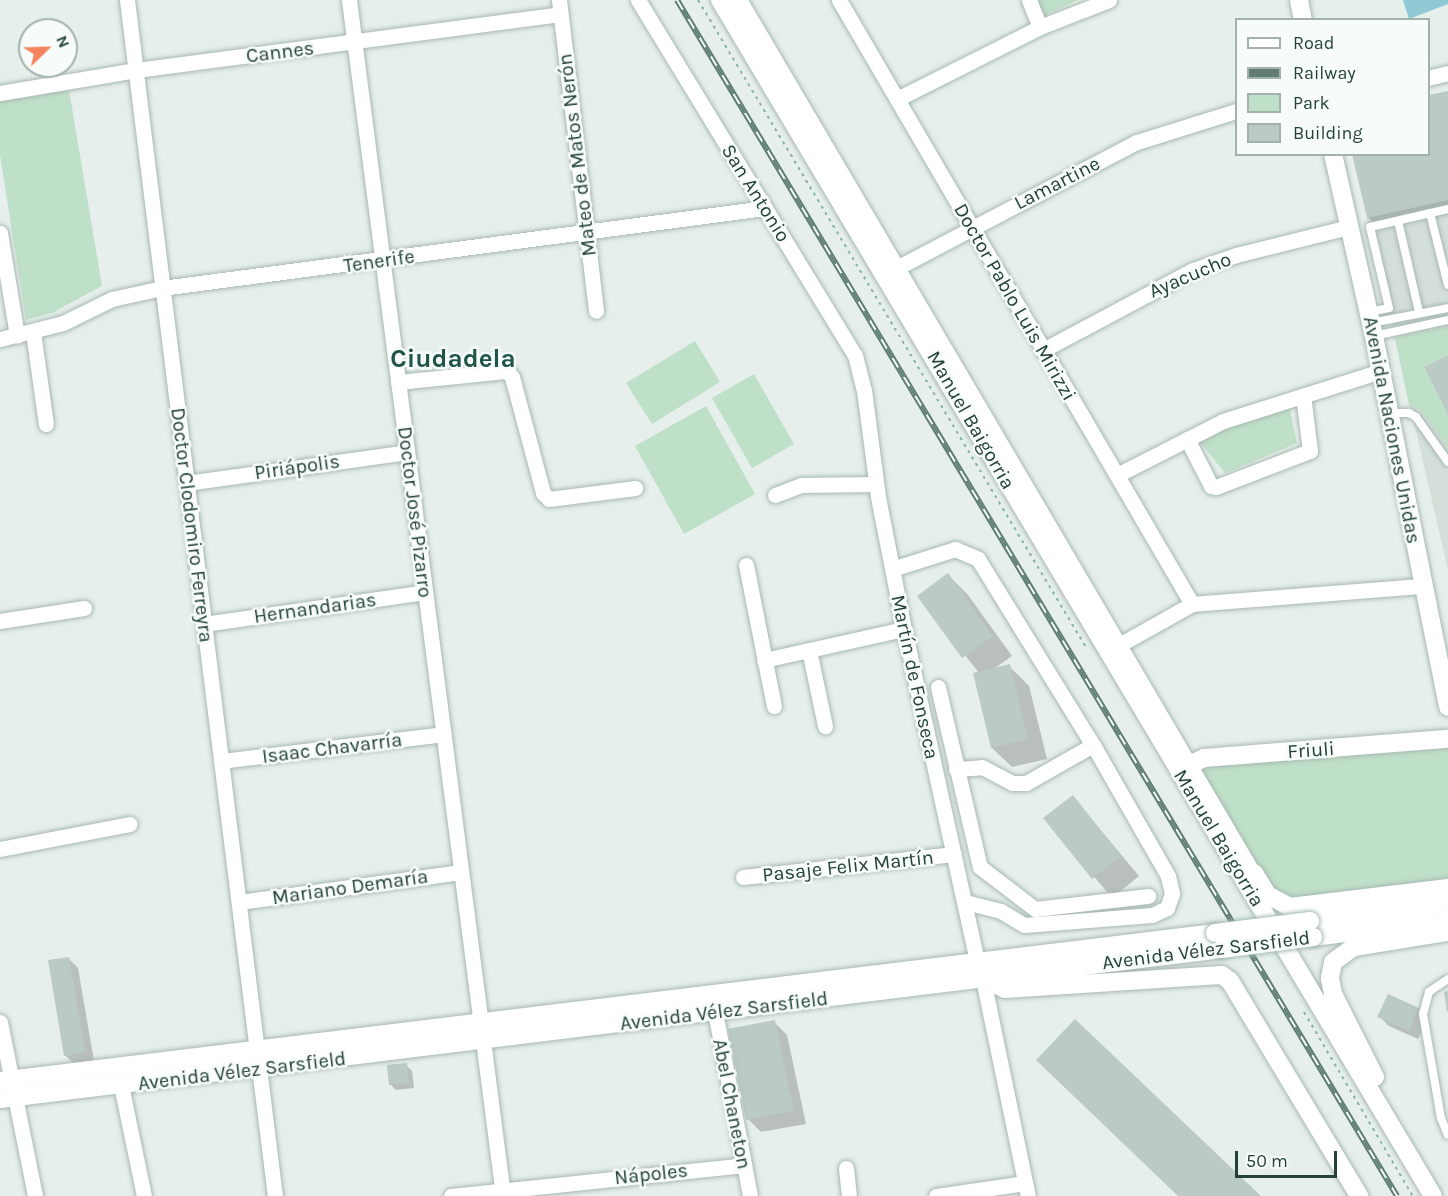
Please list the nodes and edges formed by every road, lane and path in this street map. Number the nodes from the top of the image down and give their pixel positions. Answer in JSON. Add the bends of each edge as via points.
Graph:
{"nodes":[{"id":1,"x":127,"y":0,"type":"edge"},
{"id":2,"x":349,"y":0,"type":"edge"},
{"id":3,"x":638,"y":0,"type":"edge"},
{"id":4,"x":720,"y":0,"type":"edge"},
{"id":5,"x":738,"y":0,"type":"edge"},
{"id":6,"x":839,"y":0,"type":"edge"},
{"id":7,"x":1029,"y":0,"type":"edge"},
{"id":8,"x":1108,"y":0,"type":"edge"},
{"id":9,"x":1299,"y":0,"type":"edge"},
{"id":10,"x":560,"y":7,"type":"edge"},
{"id":11,"x":1304,"y":18,"type":"edge"},
{"id":12,"x":1040,"y":27,"type":"junction"},
{"id":13,"x":354,"y":43,"type":"junction"},
{"id":14,"x":136,"y":70,"type":"junction"},
{"id":15,"x":1448,"y":73,"type":"edge"},
{"id":16,"x":1430,"y":78,"type":"edge"},
{"id":17,"x":0,"y":93,"type":"edge"},
{"id":18,"x":897,"y":99,"type":"junction"},
{"id":19,"x":1235,"y":111,"type":"edge"},
{"id":20,"x":1333,"y":156,"type":"edge"},
{"id":21,"x":765,"y":208,"type":"junction"},
{"id":22,"x":1448,"y":209,"type":"edge"},
{"id":23,"x":1430,"y":213,"type":"junction"},
{"id":24,"x":1398,"y":220,"type":"junction"},
{"id":25,"x":972,"y":227,"type":"junction"},
{"id":26,"x":1348,"y":227,"type":"junction"},
{"id":27,"x":587,"y":232,"type":"junction"},
{"id":28,"x":0,"y":233,"type":"edge"},
{"id":29,"x":382,"y":261,"type":"junction"},
{"id":30,"x":891,"y":270,"type":"junction"},
{"id":31,"x":1448,"y":285,"type":"edge"},
{"id":32,"x":162,"y":288,"type":"junction"},
{"id":33,"x":1448,"y":309,"type":"edge"},
{"id":34,"x":596,"y":311,"type":"dead end"},
{"id":35,"x":1419,"y":312,"type":"junction"},
{"id":36,"x":1448,"y":320,"type":"edge"},
{"id":37,"x":1371,"y":324,"type":"junction"},
{"id":38,"x":33,"y":332,"type":"junction"},
{"id":39,"x":17,"y":336,"type":"junction"},
{"id":40,"x":0,"y":339,"type":"edge"},
{"id":41,"x":1043,"y":350,"type":"junction"},
{"id":42,"x":1381,"y":371,"type":"junction"},
{"id":43,"x":398,"y":382,"type":"junction"},
{"id":44,"x":864,"y":390,"type":"joint"},
{"id":45,"x":1303,"y":395,"type":"junction"},
{"id":46,"x":1389,"y":413,"type":"junction"},
{"id":47,"x":46,"y":424,"type":"dead end"},
{"id":48,"x":1186,"y":439,"type":"junction"},
{"id":49,"x":407,"y":452,"type":"junction"},
{"id":50,"x":1448,"y":462,"type":"edge"},
{"id":51,"x":1117,"y":475,"type":"junction"},
{"id":52,"x":187,"y":483,"type":"junction"},
{"id":53,"x":876,"y":484,"type":"junction"},
{"id":54,"x":635,"y":488,"type":"dead end"},
{"id":55,"x":774,"y":495,"type":"dead end"},
{"id":56,"x":746,"y":566,"type":"dead end"},
{"id":57,"x":892,"y":569,"type":"junction"},
{"id":58,"x":1422,"y":586,"type":"junction"},
{"id":59,"x":425,"y":592,"type":"junction"},
{"id":60,"x":1192,"y":604,"type":"junction"},
{"id":61,"x":84,"y":608,"type":"dead end"},
{"id":62,"x":0,"y":621,"type":"edge"},
{"id":63,"x":204,"y":624,"type":"junction"},
{"id":64,"x":904,"y":629,"type":"junction"},
{"id":65,"x":1119,"y":645,"type":"junction"},
{"id":66,"x":809,"y":650,"type":"junction"},
{"id":67,"x":1443,"y":659,"type":"edge"},
{"id":68,"x":764,"y":660,"type":"junction"},
{"id":69,"x":938,"y":687,"type":"dead end"},
{"id":70,"x":774,"y":706,"type":"dead end"},
{"id":71,"x":1448,"y":707,"type":"edge"},
{"id":72,"x":825,"y":726,"type":"dead end"},
{"id":73,"x":443,"y":734,"type":"junction"},
{"id":74,"x":1448,"y":739,"type":"edge"},
{"id":75,"x":1093,"y":745,"type":"junction"},
{"id":76,"x":221,"y":761,"type":"junction"},
{"id":77,"x":1183,"y":768,"type":"junction"},
{"id":78,"x":956,"y":769,"type":"junction"},
{"id":79,"x":130,"y":824,"type":"dead end"},
{"id":80,"x":0,"y":849,"type":"edge"},
{"id":81,"x":954,"y":854,"type":"junction"},
{"id":82,"x":1246,"y":859,"type":"junction"},
{"id":83,"x":461,"y":872,"type":"junction"},
{"id":84,"x":743,"y":877,"type":"dead end"},
{"id":85,"x":1448,"y":888,"type":"edge"},
{"id":86,"x":1148,"y":896,"type":"dead end"},
{"id":87,"x":239,"y":902,"type":"junction"},
{"id":88,"x":964,"y":902,"type":"junction"},
{"id":89,"x":1448,"y":903,"type":"edge"},
{"id":90,"x":1268,"y":918,"type":"junction"},
{"id":91,"x":1448,"y":920,"type":"edge"},
{"id":92,"x":1311,"y":929,"type":"junction"},
{"id":93,"x":1448,"y":932,"type":"edge"},
{"id":94,"x":1218,"y":941,"type":"junction"},
{"id":95,"x":978,"y":962,"type":"junction"},
{"id":96,"x":983,"y":979,"type":"junction"},
{"id":97,"x":1448,"y":979,"type":"edge"},
{"id":98,"x":715,"y":1012,"type":"junction"},
{"id":99,"x":0,"y":1023,"type":"edge"},
{"id":100,"x":482,"y":1031,"type":"junction"},
{"id":101,"x":255,"y":1051,"type":"junction"},
{"id":102,"x":258,"y":1070,"type":"junction"},
{"id":103,"x":121,"y":1085,"type":"junction"},
{"id":104,"x":6,"y":1090,"type":"edge"},
{"id":105,"x":1448,"y":1135,"type":"edge"},
{"id":106,"x":744,"y":1165,"type":"junction"},
{"id":107,"x":846,"y":1168,"type":"dead end"},
{"id":108,"x":1026,"y":1189,"type":"edge"},
{"id":109,"x":503,"y":1192,"type":"edge"},
{"id":110,"x":35,"y":1196,"type":"edge"},
{"id":111,"x":144,"y":1196,"type":"edge"},
{"id":112,"x":275,"y":1196,"type":"edge"},
{"id":113,"x":451,"y":1196,"type":"edge"},
{"id":114,"x":750,"y":1196,"type":"edge"},
{"id":115,"x":849,"y":1196,"type":"edge"},
{"id":116,"x":936,"y":1196,"type":"edge"},
{"id":117,"x":1359,"y":1196,"type":"edge"},
{"id":118,"x":1434,"y":1196,"type":"edge"}],
"edges":[{"from":1,"to":14,"type":"street","name":"Doctor Clodomiro Ferreyra"},
{"from":2,"to":13,"type":"street","name":"Doctor José Pizarro"},
{"from":3,"to":21,"type":"street","name":"San Antonio"},
{"from":4,"to":30,"type":"main road","name":"Manuel Baigorria"},
{"from":5,"to":30,"type":"main road","name":"Manuel Baigorria"},
{"from":6,"to":18,"type":"street","name":"Doctor Pablo Luis Mirizzi"},
{"from":7,"to":12,"type":"street"},
{"from":8,"to":12,"type":"street"},
{"from":9,"to":11,"type":"main road"},
{"from":10,"to":13,"type":"street","name":"Cannes"},
{"from":10,"to":27,"type":"street","name":"Mateo de Matos Nerón"},
{"from":12,"to":18,"type":"street"},
{"from":13,"to":14,"type":"street","name":"Cannes"},
{"from":13,"to":29,"type":"street","name":"Doctor José Pizarro"},
{"from":14,"to":17,"type":"street","name":"Cannes"},
{"from":14,"to":32,"type":"street","name":"Doctor Clodomiro Ferreyra"},
{"from":15,"to":16,"type":"street"},
{"from":18,"to":25,"type":"street","name":"Doctor Pablo Luis Mirizzi"},
{"from":19,"to":25,"type":"street","name":"Lamartine","via":[[1137,142]]},
{"from":20,"to":26,"type":"main road","name":"Avenida Naciones Unidas"},
{"from":21,"to":27,"type":"street","name":"Tenerife"},
{"from":21,"to":44,"type":"street","name":"San Antonio","via":[[848,340]]},
{"from":22,"to":23,"type":"lane"},
{"from":23,"to":24,"type":"lane"},
{"from":23,"to":31,"type":"lane"},
{"from":24,"to":35,"type":"lane"},
{"from":24,"to":37,"type":"lane","via":[[1370,227],[1389,308]]},
{"from":25,"to":30,"type":"street","name":"Lamartine"},
{"from":25,"to":41,"type":"street","name":"Doctor Pablo Luis Mirizzi"},
{"from":26,"to":37,"type":"main road","name":"Avenida Naciones Unidas"},
{"from":26,"to":41,"type":"street","name":"Ayacucho","via":[[1193,270]]},
{"from":27,"to":29,"type":"street","name":"Tenerife"},
{"from":27,"to":34,"type":"street","name":"Mateo de Matos Nerón"},
{"from":28,"to":39,"type":"street"},
{"from":29,"to":32,"type":"street","name":"Tenerife"},
{"from":29,"to":43,"type":"street","name":"Doctor José Pizarro"},
{"from":30,"to":65,"type":"main road","name":"Manuel Baigorria"},
{"from":30,"to":77,"type":"main road","name":"Manuel Baigorria"},
{"from":32,"to":38,"type":"street","name":"Tenerife","via":[[112,299],[63,323]]},
{"from":32,"to":52,"type":"street","name":"Doctor Clodomiro Ferreyra"},
{"from":33,"to":35,"type":"lane"},
{"from":35,"to":37,"type":"lane"},
{"from":36,"to":37,"type":"lane"},
{"from":37,"to":42,"type":"main road","name":"Avenida Naciones Unidas"},
{"from":38,"to":39,"type":"street","name":"Tenerife"},
{"from":38,"to":47,"type":"street"},
{"from":39,"to":40,"type":"street","name":"Tenerife"},
{"from":41,"to":51,"type":"street","name":"Doctor Pablo Luis Mirizzi"},
{"from":42,"to":45,"type":"street"},
{"from":42,"to":46,"type":"main road","name":"Avenida Naciones Unidas"},
{"from":43,"to":49,"type":"street","name":"Doctor José Pizarro"},
{"from":43,"to":54,"type":"street","via":[[507,371],[512,377],[543,493],[553,499]]},
{"from":44,"to":53,"type":"street","name":"Martín de Fonseca"},
{"from":45,"to":48,"type":"street","via":[[1239,415]]},
{"from":45,"to":48,"type":"street","via":[[1310,451],[1216,488],[1211,486]]},
{"from":46,"to":50,"type":"lane","via":[[1416,417]]},
{"from":46,"to":58,"type":"main road","name":"Avenida Naciones Unidas"},
{"from":48,"to":51,"type":"street"},
{"from":49,"to":52,"type":"street","name":"Piriápolis"},
{"from":49,"to":59,"type":"street","name":"Doctor José Pizarro"},
{"from":51,"to":60,"type":"street","name":"Doctor Pablo Luis Mirizzi"},
{"from":52,"to":63,"type":"street","name":"Doctor Clodomiro Ferreyra"},
{"from":53,"to":55,"type":"street","via":[[801,485]]},
{"from":53,"to":57,"type":"street","name":"Martín de Fonseca"},
{"from":56,"to":68,"type":"street"},
{"from":57,"to":64,"type":"street","name":"Martín de Fonseca"},
{"from":57,"to":75,"type":"street","via":[[955,549],[978,559]]},
{"from":58,"to":60,"type":"street"},
{"from":58,"to":67,"type":"main road","name":"Avenida Naciones Unidas"},
{"from":59,"to":63,"type":"street","name":"Hernandarias"},
{"from":59,"to":73,"type":"street","name":"Doctor José Pizarro"},
{"from":60,"to":65,"type":"street"},
{"from":61,"to":62,"type":"street"},
{"from":63,"to":76,"type":"street","name":"Doctor Clodomiro Ferreyra"},
{"from":64,"to":66,"type":"street"},
{"from":64,"to":81,"type":"street","name":"Martín de Fonseca"},
{"from":65,"to":77,"type":"main road","name":"Manuel Baigorria"},
{"from":66,"to":68,"type":"street"},
{"from":66,"to":72,"type":"street"},
{"from":67,"to":71,"type":"main road","name":"Avenida Naciones Unidas"},
{"from":68,"to":70,"type":"street"},
{"from":69,"to":78,"type":"street"},
{"from":73,"to":76,"type":"street","name":"Isaac Chavarría"},
{"from":73,"to":83,"type":"street","name":"Doctor José Pizarro"},
{"from":74,"to":77,"type":"main road","name":"Friuli","via":[[1204,758]]},
{"from":75,"to":78,"type":"street","via":[[1048,773],[1020,784],[982,766]]},
{"from":75,"to":88,"type":"street","via":[[1168,876],[1172,894],[1167,908],[1152,915],[1024,925],[1001,911]]},
{"from":76,"to":87,"type":"street","name":"Doctor Clodomiro Ferreyra"},
{"from":77,"to":82,"type":"main road","name":"Manuel Baigorria"},
{"from":77,"to":90,"type":"main road","name":"Manuel Baigorria"},
{"from":78,"to":86,"type":"street","via":[[976,859],[1027,904],[1042,909]]},
{"from":79,"to":80,"type":"street"},
{"from":81,"to":84,"type":"street","name":"Pasaje Felix Martín"},
{"from":81,"to":88,"type":"street","name":"Martín de Fonseca"},
{"from":82,"to":85,"type":"main road","via":[[1268,895],[1290,907]]},
{"from":82,"to":90,"type":"main road","name":"Manuel Baigorria"},
{"from":83,"to":87,"type":"street","name":"Mariano Demaría"},
{"from":83,"to":100,"type":"street","name":"Doctor José Pizarro"},
{"from":87,"to":101,"type":"street","name":"Doctor Clodomiro Ferreyra"},
{"from":88,"to":95,"type":"street","name":"Martín de Fonseca"},
{"from":89,"to":92,"type":"main road","name":"Avenida Vélez Sarsfield"},
{"from":90,"to":118,"type":"main road"},
{"from":91,"to":92,"type":"main road","name":"Avenida Vélez Sarsfield"},
{"from":92,"to":94,"type":"main road","name":"Avenida Vélez Sarsfield","bridge":true},
{"from":93,"to":118,"type":"main road","via":[[1354,946],[1333,962],[1330,978],[1338,1006]]},
{"from":94,"to":95,"type":"main road","name":"Avenida Vélez Sarsfield"},
{"from":94,"to":96,"type":"main road","name":"Avenida Vélez Sarsfield"},
{"from":95,"to":100,"type":"main road","name":"Avenida Vélez Sarsfield"},
{"from":96,"to":98,"type":"main road","name":"Avenida Vélez Sarsfield"},
{"from":96,"to":108,"type":"street"},
{"from":96,"to":117,"type":"main road","via":[[1005,989],[1214,973],[1230,981]]},
{"from":97,"to":105,"type":"lane","via":[[1430,992],[1422,1014],[1441,1118]]},
{"from":98,"to":100,"type":"main road","name":"Avenida Vélez Sarsfield"},
{"from":98,"to":106,"type":"street","name":"Abel Chaneton"},
{"from":99,"to":104,"type":"street"},
{"from":100,"to":101,"type":"main road","name":"Avenida Vélez Sarsfield"},
{"from":100,"to":102,"type":"main road","name":"Avenida Vélez Sarsfield"},
{"from":100,"to":109,"type":"street","name":"Doctor José Pizarro"},
{"from":101,"to":102,"type":"street","name":"Doctor Clodomiro Ferreyra"},
{"from":101,"to":104,"type":"main road","name":"Avenida Vélez Sarsfield"},
{"from":102,"to":103,"type":"main road","name":"Avenida Vélez Sarsfield"},
{"from":102,"to":112,"type":"street","name":"Doctor Clodomiro Ferreyra"},
{"from":103,"to":104,"type":"main road","name":"Avenida Vélez Sarsfield"},
{"from":103,"to":111,"type":"street"},
{"from":104,"to":110,"type":"street"},
{"from":106,"to":109,"type":"street","name":"Nápoles"},
{"from":106,"to":114,"type":"street","name":"Abel Chaneton"},
{"from":107,"to":115,"type":"street"},
{"from":108,"to":116,"type":"street"},
{"from":109,"to":113,"type":"street","name":"Nápoles"}]}
